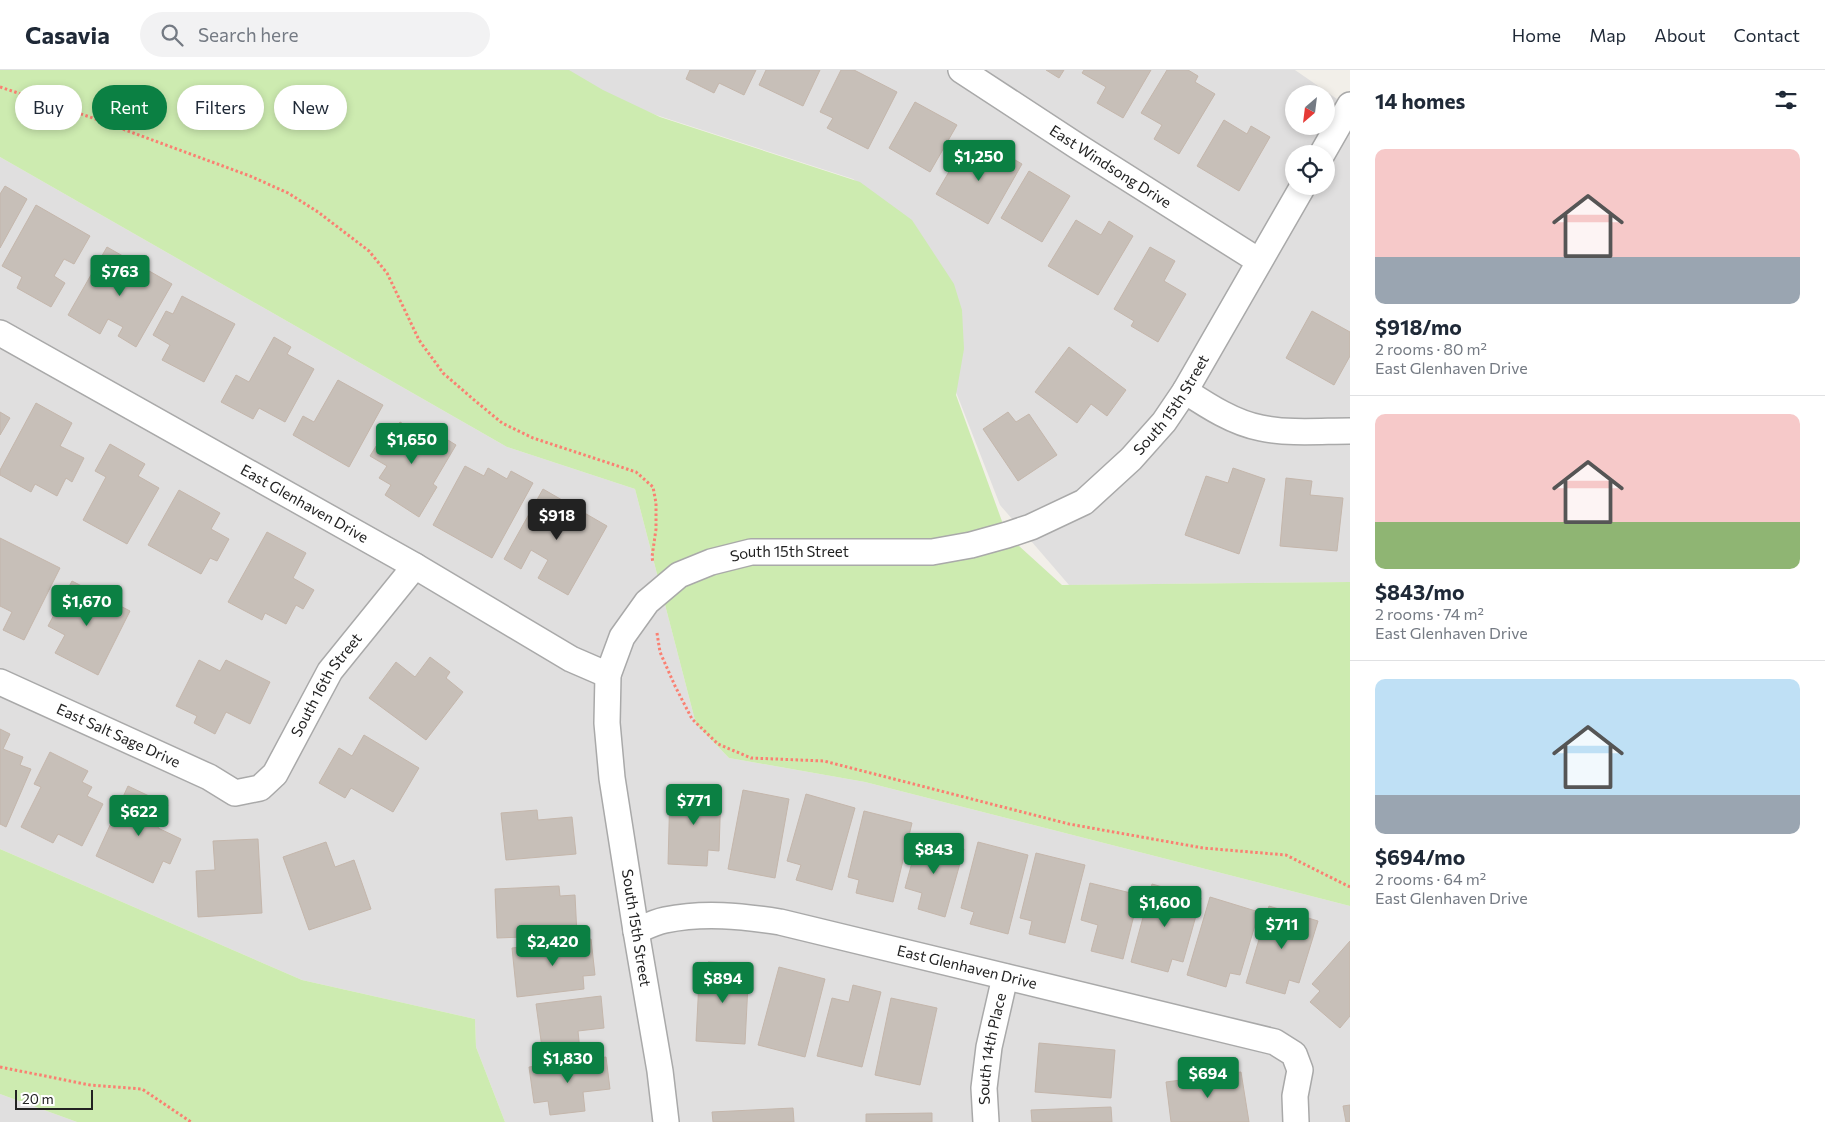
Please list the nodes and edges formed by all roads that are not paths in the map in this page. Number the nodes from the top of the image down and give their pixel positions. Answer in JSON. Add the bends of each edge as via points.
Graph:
{"nodes":[{"id":1,"x":961,"y":70,"type":"edge"},
{"id":2,"x":1350,"y":105,"type":"edge"},
{"id":3,"x":1327,"y":145,"type":"edge"},
{"id":4,"x":1298,"y":195,"type":"edge"},
{"id":5,"x":1259,"y":261,"type":"junction"},
{"id":6,"x":0,"y":333,"type":"edge"},
{"id":7,"x":1185,"y":391,"type":"junction"},
{"id":8,"x":1350,"y":431,"type":"edge"},
{"id":9,"x":415,"y":566,"type":"junction"},
{"id":10,"x":608,"y":675,"type":"junction"},
{"id":11,"x":0,"y":682,"type":"edge"},
{"id":12,"x":235,"y":793,"type":"joint"},
{"id":13,"x":636,"y":931,"type":"junction"},
{"id":14,"x":1005,"y":977,"type":"junction"},
{"id":15,"x":666,"y":1122,"type":"edge"},
{"id":16,"x":986,"y":1122,"type":"edge"},
{"id":17,"x":1296,"y":1122,"type":"edge"}],
"edges":[{"from":1,"to":5,"type":"street","name":"East Windsong Drive"},
{"from":2,"to":3,"type":"street"},
{"from":4,"to":5,"type":"street","name":"South 15th Street"},
{"from":5,"to":7,"type":"street","name":"South 15th Street"},
{"from":6,"to":9,"type":"street","name":"East Glenhaven Drive"},
{"from":7,"to":8,"type":"street","via":[[1232,418],[1260,428]]},
{"from":7,"to":10,"type":"street","name":"South 15th Street","via":[[1132,460],[1084,502],[1007,535],[932,552],[751,552],[711,562],[679,575],[647,602],[622,637]]},
{"from":9,"to":10,"type":"street","name":"East Glenhaven Drive","via":[[571,659]]},
{"from":9,"to":12,"type":"street","name":"South 16th Street","via":[[330,670],[275,774],[260,788]]},
{"from":10,"to":13,"type":"street","name":"South 15th Street","via":[[607,723],[611,762]]},
{"from":11,"to":12,"type":"street","name":"East Salt Sage Drive","via":[[209,777]]},
{"from":13,"to":14,"type":"street","name":"East Glenhaven Drive","via":[[664,920],[732,915],[780,922]]},
{"from":13,"to":15,"type":"street","name":"South 15th Street"},
{"from":14,"to":16,"type":"street","name":"South 14th Place","via":[[989,1047],[984,1088]]},
{"from":14,"to":17,"type":"street","name":"East Glenhaven Drive","via":[[1275,1042],[1294,1054],[1300,1070],[1295,1096]]}]}
